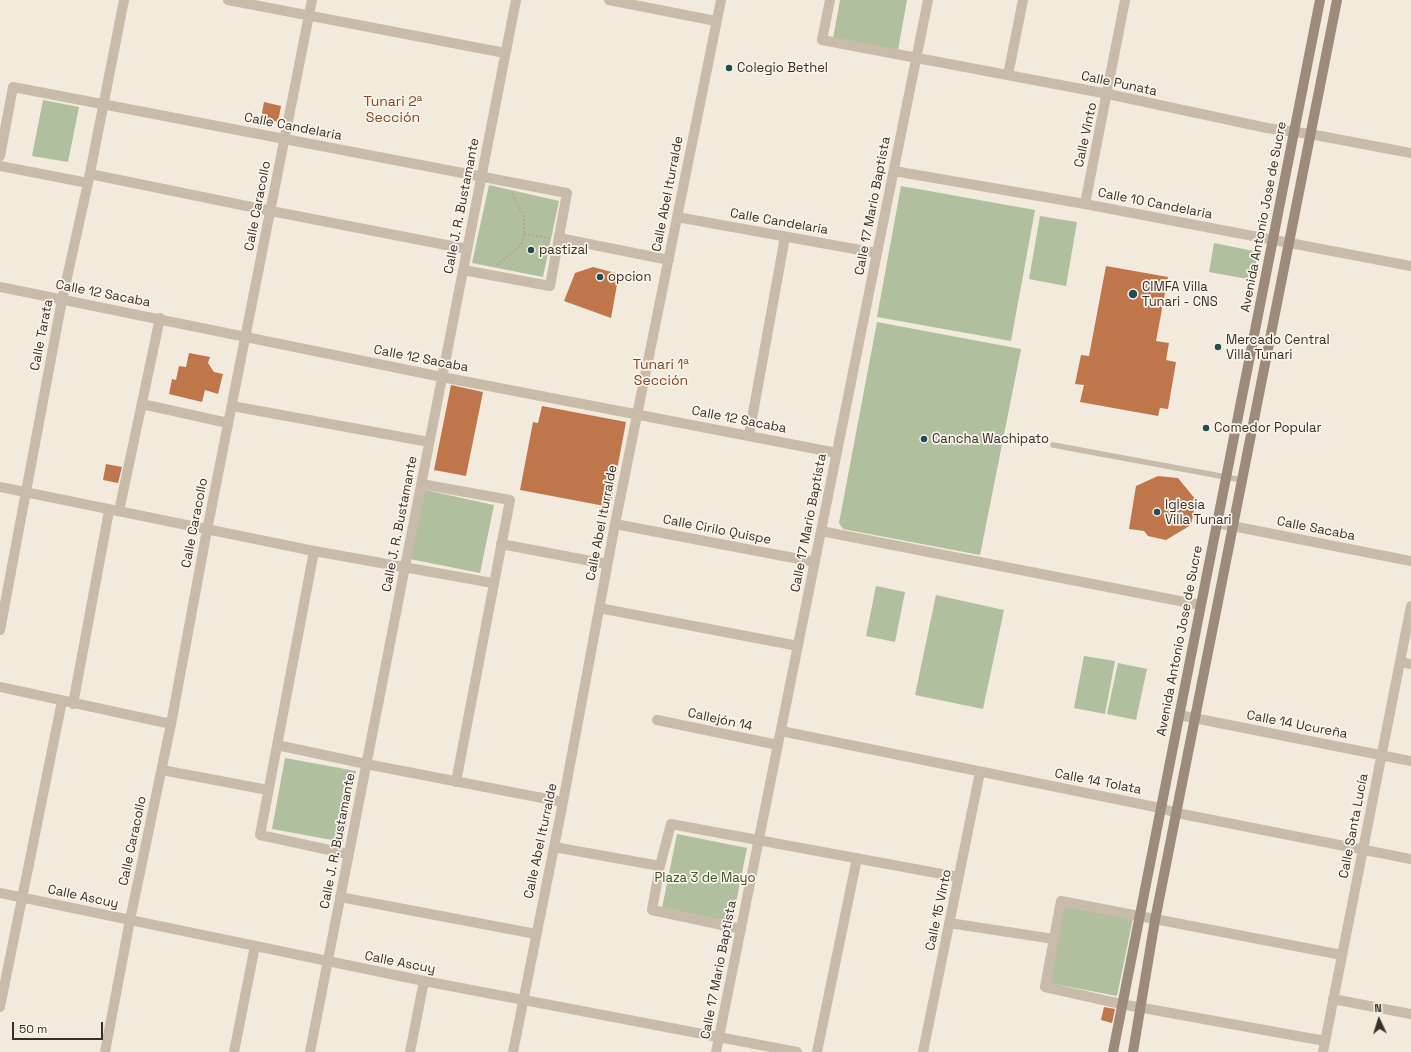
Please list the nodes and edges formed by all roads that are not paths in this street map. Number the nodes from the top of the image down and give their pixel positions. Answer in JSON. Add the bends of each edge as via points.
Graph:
{"nodes":[{"id":1,"x":124,"y":0,"type":"edge"},
{"id":2,"x":228,"y":0,"type":"edge"},
{"id":3,"x":312,"y":0,"type":"edge"},
{"id":4,"x":516,"y":0,"type":"edge"},
{"id":5,"x":613,"y":0,"type":"edge"},
{"id":6,"x":721,"y":0,"type":"edge"},
{"id":7,"x":830,"y":0,"type":"edge"},
{"id":8,"x":928,"y":0,"type":"edge"},
{"id":9,"x":1023,"y":0,"type":"edge"},
{"id":10,"x":1125,"y":0,"type":"edge"},
{"id":11,"x":1320,"y":0,"type":"edge"},
{"id":12,"x":1337,"y":0,"type":"edge"},
{"id":13,"x":309,"y":16,"type":"junction"},
{"id":14,"x":716,"y":21,"type":"junction"},
{"id":15,"x":505,"y":53,"type":"junction"},
{"id":16,"x":916,"y":58,"type":"junction"},
{"id":17,"x":1008,"y":75,"type":"junction"},
{"id":18,"x":1108,"y":94,"type":"junction"},
{"id":19,"x":104,"y":103,"type":"junction"},
{"id":20,"x":1294,"y":132,"type":"junction"},
{"id":21,"x":1310,"y":134,"type":"junction"},
{"id":22,"x":284,"y":140,"type":"junction"},
{"id":23,"x":1411,"y":153,"type":"edge"},
{"id":24,"x":0,"y":156,"type":"edge"},
{"id":25,"x":0,"y":166,"type":"edge"},
{"id":26,"x":894,"y":171,"type":"junction"},
{"id":27,"x":482,"y":176,"type":"junction"},
{"id":28,"x":89,"y":178,"type":"junction"},
{"id":29,"x":1085,"y":204,"type":"junction"},
{"id":30,"x":271,"y":212,"type":"junction"},
{"id":31,"x":677,"y":217,"type":"junction"},
{"id":32,"x":553,"y":236,"type":"junction"},
{"id":33,"x":785,"y":237,"type":"junction"},
{"id":34,"x":1273,"y":240,"type":"junction"},
{"id":35,"x":1289,"y":244,"type":"junction"},
{"id":36,"x":467,"y":249,"type":"junction"},
{"id":37,"x":877,"y":252,"type":"junction"},
{"id":38,"x":669,"y":260,"type":"junction"},
{"id":39,"x":1411,"y":266,"type":"edge"},
{"id":40,"x":463,"y":270,"type":"junction"},
{"id":41,"x":0,"y":287,"type":"edge"},
{"id":42,"x":62,"y":300,"type":"junction"},
{"id":43,"x":160,"y":318,"type":"junction"},
{"id":44,"x":245,"y":336,"type":"junction"},
{"id":45,"x":442,"y":377,"type":"junction"},
{"id":46,"x":142,"y":404,"type":"junction"},
{"id":47,"x":232,"y":406,"type":"junction"},
{"id":48,"x":637,"y":414,"type":"junction"},
{"id":49,"x":228,"y":424,"type":"junction"},
{"id":50,"x":748,"y":434,"type":"junction"},
{"id":51,"x":429,"y":442,"type":"junction"},
{"id":52,"x":1053,"y":445,"type":"dead end"},
{"id":53,"x":837,"y":452,"type":"junction"},
{"id":54,"x":1226,"y":477,"type":"junction"},
{"id":55,"x":1242,"y":480,"type":"junction"},
{"id":56,"x":421,"y":484,"type":"junction"},
{"id":57,"x":0,"y":487,"type":"edge"},
{"id":58,"x":25,"y":492,"type":"junction"},
{"id":59,"x":114,"y":511,"type":"junction"},
{"id":60,"x":1217,"y":523,"type":"junction"},
{"id":61,"x":615,"y":524,"type":"junction"},
{"id":62,"x":1233,"y":526,"type":"junction"},
{"id":63,"x":207,"y":530,"type":"junction"},
{"id":64,"x":821,"y":531,"type":"junction"},
{"id":65,"x":501,"y":544,"type":"junction"},
{"id":66,"x":314,"y":551,"type":"junction"},
{"id":67,"x":1411,"y":560,"type":"edge"},
{"id":68,"x":815,"y":562,"type":"junction"},
{"id":69,"x":607,"y":564,"type":"junction"},
{"id":70,"x":405,"y":566,"type":"junction"},
{"id":71,"x":493,"y":583,"type":"junction"},
{"id":72,"x":1200,"y":605,"type":"junction"},
{"id":73,"x":1411,"y":606,"type":"edge"},
{"id":74,"x":599,"y":608,"type":"junction"},
{"id":75,"x":0,"y":630,"type":"edge"},
{"id":76,"x":798,"y":646,"type":"junction"},
{"id":77,"x":1400,"y":662,"type":"junction"},
{"id":78,"x":1411,"y":664,"type":"edge"},
{"id":79,"x":0,"y":687,"type":"edge"},
{"id":80,"x":62,"y":701,"type":"junction"},
{"id":81,"x":73,"y":704,"type":"junction"},
{"id":82,"x":1179,"y":715,"type":"junction"},
{"id":83,"x":1196,"y":718,"type":"junction"},
{"id":84,"x":657,"y":720,"type":"dead end"},
{"id":85,"x":171,"y":724,"type":"junction"},
{"id":86,"x":781,"y":731,"type":"junction"},
{"id":87,"x":277,"y":744,"type":"junction"},
{"id":88,"x":778,"y":745,"type":"junction"},
{"id":89,"x":1381,"y":755,"type":"junction"},
{"id":90,"x":1411,"y":761,"type":"edge"},
{"id":91,"x":366,"y":764,"type":"junction"},
{"id":92,"x":162,"y":770,"type":"junction"},
{"id":93,"x":980,"y":772,"type":"junction"},
{"id":94,"x":456,"y":782,"type":"junction"},
{"id":95,"x":268,"y":790,"type":"junction"},
{"id":96,"x":563,"y":802,"type":"junction"},
{"id":97,"x":1160,"y":808,"type":"junction"},
{"id":98,"x":1177,"y":813,"type":"junction"},
{"id":99,"x":759,"y":841,"type":"junction"},
{"id":100,"x":554,"y":847,"type":"junction"},
{"id":101,"x":1363,"y":850,"type":"junction"},
{"id":102,"x":348,"y":854,"type":"junction"},
{"id":103,"x":857,"y":858,"type":"junction"},
{"id":104,"x":1411,"y":859,"type":"edge"},
{"id":105,"x":660,"y":866,"type":"junction"},
{"id":106,"x":958,"y":877,"type":"junction"},
{"id":107,"x":0,"y":894,"type":"edge"},
{"id":108,"x":340,"y":897,"type":"junction"},
{"id":109,"x":23,"y":898,"type":"junction"},
{"id":110,"x":1140,"y":916,"type":"junction"},
{"id":111,"x":130,"y":920,"type":"junction"},
{"id":112,"x":1155,"y":920,"type":"junction"},
{"id":113,"x":949,"y":923,"type":"junction"},
{"id":114,"x":741,"y":928,"type":"junction"},
{"id":115,"x":536,"y":934,"type":"junction"},
{"id":116,"x":1054,"y":939,"type":"junction"},
{"id":117,"x":255,"y":946,"type":"junction"},
{"id":118,"x":1342,"y":955,"type":"junction"},
{"id":119,"x":327,"y":962,"type":"junction"},
{"id":120,"x":424,"y":981,"type":"junction"},
{"id":121,"x":1333,"y":999,"type":"junction"},
{"id":122,"x":523,"y":1000,"type":"junction"},
{"id":123,"x":1123,"y":1005,"type":"junction"},
{"id":124,"x":0,"y":1007,"type":"edge"},
{"id":125,"x":1140,"y":1007,"type":"junction"},
{"id":126,"x":1411,"y":1014,"type":"edge"},
{"id":127,"x":719,"y":1038,"type":"junction"},
{"id":128,"x":1325,"y":1041,"type":"junction"},
{"id":129,"x":105,"y":1052,"type":"edge"},
{"id":130,"x":234,"y":1052,"type":"edge"},
{"id":131,"x":310,"y":1052,"type":"edge"},
{"id":132,"x":410,"y":1052,"type":"edge"},
{"id":133,"x":513,"y":1052,"type":"edge"},
{"id":134,"x":716,"y":1052,"type":"edge"},
{"id":135,"x":797,"y":1052,"type":"edge"},
{"id":136,"x":817,"y":1052,"type":"edge"},
{"id":137,"x":922,"y":1052,"type":"edge"},
{"id":138,"x":1114,"y":1052,"type":"edge"},
{"id":139,"x":1133,"y":1052,"type":"edge"},
{"id":140,"x":1323,"y":1052,"type":"edge"}],
"edges":[{"from":1,"to":19,"type":"street","name":"Calle Tarata"},
{"from":2,"to":13,"type":"street"},
{"from":3,"to":13,"type":"street","name":"Calle Caracollo"},
{"from":4,"to":15,"type":"street","name":"Calle J. R. Bustamante"},
{"from":5,"to":14,"type":"street"},
{"from":6,"to":14,"type":"street","name":"Calle Abel Iturralde"},
{"from":7,"to":16,"type":"street","name":"Calle Punata","via":[[822,40]]},
{"from":8,"to":16,"type":"street","name":"Calle 17 Mario Baptista"},
{"from":9,"to":17,"type":"street"},
{"from":10,"to":18,"type":"street","name":"Calle Vinto"},
{"from":11,"to":20,"type":"main road","name":"Avenida Antonio Jose de Sucre"},
{"from":12,"to":21,"type":"main road"},
{"from":13,"to":15,"type":"street"},
{"from":13,"to":22,"type":"street","name":"Calle Caracollo"},
{"from":14,"to":31,"type":"street","name":"Calle Abel Iturralde"},
{"from":15,"to":27,"type":"street","name":"Calle J. R. Bustamante"},
{"from":16,"to":17,"type":"street","name":"Calle Punata"},
{"from":16,"to":26,"type":"street","name":"Calle 17 Mario Baptista"},
{"from":17,"to":18,"type":"street","name":"Calle Punata"},
{"from":18,"to":20,"type":"street","name":"Calle Punata"},
{"from":18,"to":29,"type":"street","name":"Calle Vinto"},
{"from":19,"to":22,"type":"street","name":"Calle Candelaria"},
{"from":19,"to":24,"type":"street","name":"Calle Candelaria","via":[[14,87]]},
{"from":19,"to":28,"type":"street","name":"Calle Tarata"},
{"from":20,"to":21,"type":"street","name":"Calle Punata"},
{"from":20,"to":34,"type":"main road","name":"Avenida Antonio Jose de Sucre"},
{"from":21,"to":23,"type":"street","name":"Calle Punata"},
{"from":21,"to":35,"type":"main road"},
{"from":22,"to":27,"type":"street","name":"Calle Candelaria"},
{"from":22,"to":30,"type":"street","name":"Calle Caracollo"},
{"from":25,"to":28,"type":"street"},
{"from":26,"to":29,"type":"street","name":"Calle 10 Candelaria"},
{"from":26,"to":37,"type":"street","name":"Calle 17 Mario Baptista"},
{"from":27,"to":32,"type":"street","name":"Calle Candelaria","via":[[567,193]]},
{"from":27,"to":36,"type":"street","name":"Calle J. R. Bustamante"},
{"from":28,"to":30,"type":"street"},
{"from":28,"to":42,"type":"street","name":"Calle Tarata"},
{"from":29,"to":34,"type":"street","name":"Calle 10 Candelaria"},
{"from":30,"to":36,"type":"street"},
{"from":30,"to":44,"type":"street","name":"Calle Caracollo"},
{"from":31,"to":33,"type":"street","name":"Calle Candelaria"},
{"from":31,"to":38,"type":"street","name":"Calle Abel Iturralde"},
{"from":32,"to":38,"type":"street"},
{"from":32,"to":40,"type":"street","via":[[550,286]]},
{"from":33,"to":37,"type":"street","name":"Calle Candelaria"},
{"from":33,"to":50,"type":"street"},
{"from":34,"to":35,"type":"street","name":"Calle 10 Candelaria"},
{"from":34,"to":54,"type":"main road","name":"Avenida Antonio Jose de Sucre"},
{"from":35,"to":39,"type":"street","name":"Calle 10 Candelaria"},
{"from":35,"to":55,"type":"main road"},
{"from":36,"to":40,"type":"street","name":"Calle J. R. Bustamante"},
{"from":37,"to":53,"type":"street","name":"Calle 17 Mario Baptista"},
{"from":38,"to":48,"type":"street","name":"Calle Abel Iturralde"},
{"from":40,"to":45,"type":"street","name":"Calle J. R. Bustamante"},
{"from":41,"to":42,"type":"street","name":"Calle 12 Sacaba"},
{"from":42,"to":43,"type":"street","name":"Calle 12 Sacaba"},
{"from":42,"to":58,"type":"street","name":"Calle Tarata"},
{"from":43,"to":44,"type":"street","name":"Calle 12 Sacaba"},
{"from":43,"to":46,"type":"street"},
{"from":44,"to":45,"type":"street","name":"Calle 12 Sacaba"},
{"from":44,"to":47,"type":"street","name":"Calle Caracollo"},
{"from":45,"to":48,"type":"street","name":"Calle 12 Sacaba"},
{"from":45,"to":51,"type":"street","name":"Calle J. R. Bustamante"},
{"from":46,"to":49,"type":"street"},
{"from":46,"to":59,"type":"street"},
{"from":47,"to":49,"type":"street","name":"Calle Caracollo"},
{"from":47,"to":51,"type":"street"},
{"from":48,"to":50,"type":"street","name":"Calle 12 Sacaba"},
{"from":48,"to":61,"type":"street","name":"Calle Abel Iturralde"},
{"from":49,"to":63,"type":"street","name":"Calle Caracollo"},
{"from":50,"to":53,"type":"street","name":"Calle 12 Sacaba"},
{"from":51,"to":56,"type":"street","name":"Calle J. R. Bustamante"},
{"from":52,"to":54,"type":"lane"},
{"from":53,"to":64,"type":"street","name":"Calle 17 Mario Baptista"},
{"from":54,"to":55,"type":"lane"},
{"from":54,"to":60,"type":"main road","name":"Avenida Antonio Jose de Sucre"},
{"from":55,"to":62,"type":"main road"},
{"from":56,"to":65,"type":"street","via":[[510,500]]},
{"from":56,"to":70,"type":"street","name":"Calle J. R. Bustamante"},
{"from":57,"to":58,"type":"street"},
{"from":58,"to":59,"type":"street"},
{"from":58,"to":75,"type":"street","name":"Calle Tarata"},
{"from":59,"to":63,"type":"street"},
{"from":59,"to":81,"type":"street"},
{"from":60,"to":62,"type":"street","name":"Calle Sacaba"},
{"from":60,"to":72,"type":"main road","name":"Avenida Antonio Jose de Sucre"},
{"from":61,"to":68,"type":"street","name":"Calle Cirilo Quispe"},
{"from":61,"to":69,"type":"street","name":"Calle Abel Iturralde"},
{"from":62,"to":67,"type":"street","name":"Calle Sacaba"},
{"from":62,"to":83,"type":"main road"},
{"from":63,"to":66,"type":"street"},
{"from":63,"to":85,"type":"street","name":"Calle Caracollo"},
{"from":64,"to":68,"type":"street","name":"Calle 17 Mario Baptista"},
{"from":64,"to":72,"type":"street"},
{"from":65,"to":69,"type":"street"},
{"from":65,"to":71,"type":"street"},
{"from":66,"to":70,"type":"street"},
{"from":66,"to":87,"type":"street"},
{"from":68,"to":76,"type":"street","name":"Calle 17 Mario Baptista"},
{"from":69,"to":74,"type":"street","name":"Calle Abel Iturralde"},
{"from":70,"to":71,"type":"street"},
{"from":70,"to":91,"type":"street","name":"Calle J. R. Bustamante"},
{"from":71,"to":94,"type":"street"},
{"from":72,"to":82,"type":"main road","name":"Avenida Antonio Jose de Sucre"},
{"from":73,"to":77,"type":"street","name":"Calle Santa Lucía"},
{"from":74,"to":76,"type":"street"},
{"from":74,"to":96,"type":"street","name":"Calle Abel Iturralde"},
{"from":76,"to":86,"type":"street","name":"Calle 17 Mario Baptista"},
{"from":77,"to":78,"type":"street"},
{"from":77,"to":89,"type":"street","name":"Calle Santa Lucía"},
{"from":79,"to":80,"type":"street"},
{"from":80,"to":81,"type":"street"},
{"from":80,"to":109,"type":"street"},
{"from":81,"to":85,"type":"street"},
{"from":82,"to":83,"type":"street","name":"Calle 14 Ucureña"},
{"from":82,"to":97,"type":"main road","name":"Avenida Antonio Jose de Sucre"},
{"from":83,"to":89,"type":"street","name":"Calle 14 Ucureña"},
{"from":83,"to":98,"type":"main road"},
{"from":84,"to":88,"type":"street","name":"Callejón 14"},
{"from":85,"to":92,"type":"street","name":"Calle Caracollo"},
{"from":86,"to":88,"type":"street","name":"Calle 17 Mario Baptista"},
{"from":86,"to":93,"type":"street","name":"Calle 14 Tolata"},
{"from":87,"to":91,"type":"street"},
{"from":87,"to":95,"type":"street"},
{"from":88,"to":99,"type":"street","name":"Calle 17 Mario Baptista"},
{"from":89,"to":90,"type":"street","name":"Calle 14 Ucureña"},
{"from":89,"to":101,"type":"street","name":"Calle Santa Lucía"},
{"from":91,"to":94,"type":"street"},
{"from":91,"to":102,"type":"street","name":"Calle J. R. Bustamante"},
{"from":92,"to":95,"type":"street"},
{"from":92,"to":111,"type":"street","name":"Calle Caracollo"},
{"from":93,"to":97,"type":"street","name":"Calle 14 Tolata"},
{"from":93,"to":106,"type":"street","name":"Calle 15 Vinto"},
{"from":94,"to":96,"type":"street"},
{"from":95,"to":102,"type":"street","via":[[260,835]]},
{"from":96,"to":100,"type":"street","name":"Calle Abel Iturralde"},
{"from":97,"to":98,"type":"street","name":"Calle 14 Tolata"},
{"from":97,"to":110,"type":"main road","name":"Avenida Antonio Jose de Sucre"},
{"from":98,"to":101,"type":"street","name":"Calle 14 Tolata"},
{"from":98,"to":112,"type":"main road"},
{"from":99,"to":103,"type":"street"},
{"from":99,"to":105,"type":"street","via":[[671,824]]},
{"from":99,"to":114,"type":"street","name":"Calle 17 Mario Baptista"},
{"from":100,"to":105,"type":"street"},
{"from":100,"to":115,"type":"street","name":"Calle Abel Iturralde"},
{"from":101,"to":104,"type":"street","name":"Calle 14 Tolata"},
{"from":101,"to":118,"type":"street","name":"Calle Santa Lucía"},
{"from":102,"to":108,"type":"street","name":"Calle J. R. Bustamante"},
{"from":103,"to":106,"type":"street"},
{"from":103,"to":136,"type":"street"},
{"from":105,"to":114,"type":"street","via":[[652,910]]},
{"from":106,"to":113,"type":"street","name":"Calle 15 Vinto"},
{"from":107,"to":109,"type":"street","name":"Calle Ascuy"},
{"from":108,"to":115,"type":"street"},
{"from":108,"to":119,"type":"street","name":"Calle J. R. Bustamante"},
{"from":109,"to":111,"type":"street","name":"Calle Ascuy"},
{"from":109,"to":124,"type":"street"},
{"from":110,"to":112,"type":"street"},
{"from":110,"to":116,"type":"street","via":[[1061,900]]},
{"from":110,"to":123,"type":"main road","name":"Avenida Antonio Jose de Sucre"},
{"from":111,"to":117,"type":"street","name":"Calle Ascuy"},
{"from":111,"to":129,"type":"street","name":"Calle Caracollo"},
{"from":112,"to":118,"type":"street"},
{"from":112,"to":125,"type":"main road"},
{"from":113,"to":116,"type":"street"},
{"from":113,"to":137,"type":"street","name":"Calle 15 Vinto"},
{"from":114,"to":127,"type":"street","name":"Calle 17 Mario Baptista"},
{"from":115,"to":122,"type":"street","name":"Calle Abel Iturralde"},
{"from":116,"to":123,"type":"street","via":[[1046,987]]},
{"from":117,"to":119,"type":"street","name":"Calle Ascuy"},
{"from":117,"to":130,"type":"street"},
{"from":118,"to":121,"type":"street","name":"Calle Santa Lucía"},
{"from":119,"to":120,"type":"street","name":"Calle Ascuy"},
{"from":119,"to":131,"type":"street","name":"Calle J. R. Bustamante"},
{"from":120,"to":122,"type":"street","name":"Calle Ascuy"},
{"from":120,"to":132,"type":"street"},
{"from":121,"to":126,"type":"street"},
{"from":121,"to":128,"type":"street","name":"Calle Santa Lucía"},
{"from":122,"to":127,"type":"street","name":"Calle Ascuy"},
{"from":122,"to":133,"type":"street","name":"Calle Abel Iturralde"},
{"from":123,"to":125,"type":"street"},
{"from":123,"to":138,"type":"main road","name":"Avenida Antonio Jose de Sucre"},
{"from":125,"to":128,"type":"street"},
{"from":125,"to":139,"type":"main road"},
{"from":127,"to":134,"type":"street","name":"Calle 17 Mario Baptista"},
{"from":127,"to":135,"type":"street","name":"Calle Ascuy"},
{"from":128,"to":140,"type":"street","name":"Calle Santa Lucía"}]}
